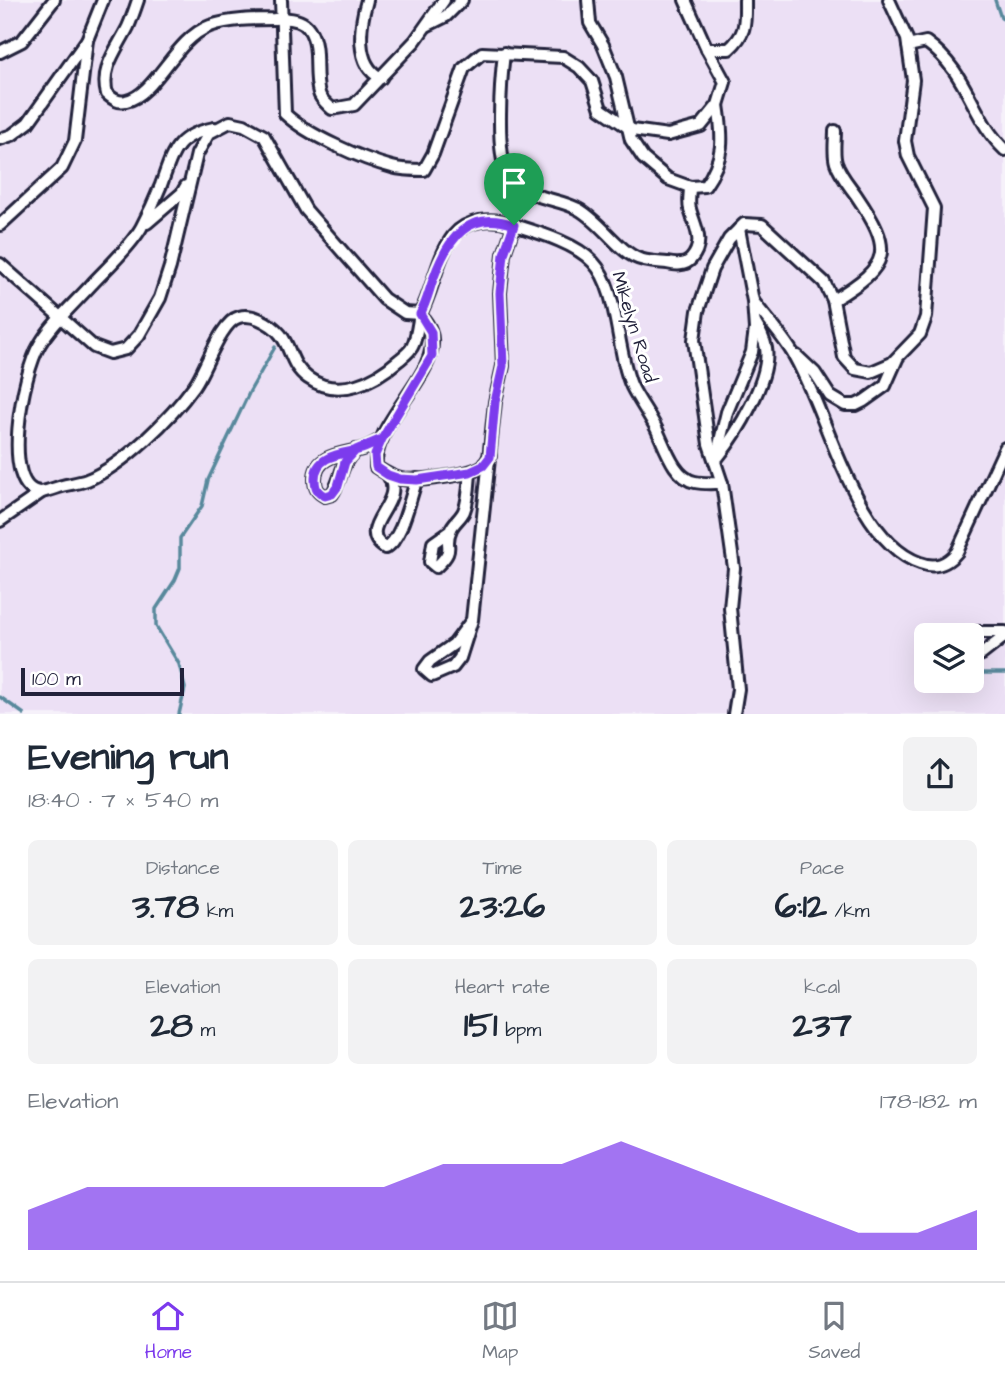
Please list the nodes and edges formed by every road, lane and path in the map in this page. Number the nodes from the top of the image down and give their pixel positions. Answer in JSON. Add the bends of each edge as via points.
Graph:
{"nodes":[{"id":1,"x":54,"y":0,"type":"edge"},
{"id":2,"x":103,"y":0,"type":"edge"},
{"id":3,"x":138,"y":0,"type":"edge"},
{"id":4,"x":281,"y":0,"type":"edge"},
{"id":5,"x":366,"y":0,"type":"edge"},
{"id":6,"x":444,"y":0,"type":"edge"},
{"id":7,"x":462,"y":0,"type":"edge"},
{"id":8,"x":579,"y":0,"type":"edge"},
{"id":9,"x":588,"y":0,"type":"edge"},
{"id":10,"x":685,"y":0,"type":"edge"},
{"id":11,"x":745,"y":0,"type":"edge"},
{"id":12,"x":889,"y":0,"type":"edge"},
{"id":13,"x":283,"y":18,"type":"junction"},
{"id":14,"x":590,"y":23,"type":"junction"},
{"id":15,"x":426,"y":26,"type":"junction"},
{"id":16,"x":87,"y":40,"type":"junction"},
{"id":17,"x":908,"y":46,"type":"junction"},
{"id":18,"x":707,"y":49,"type":"junction"},
{"id":19,"x":0,"y":52,"type":"edge"},
{"id":20,"x":504,"y":53,"type":"junction"},
{"id":21,"x":381,"y":78,"type":"junction"},
{"id":22,"x":718,"y":105,"type":"junction"},
{"id":23,"x":627,"y":126,"type":"junction"},
{"id":24,"x":214,"y":128,"type":"junction"},
{"id":25,"x":835,"y":131,"type":"dead end"},
{"id":26,"x":0,"y":139,"type":"edge"},
{"id":27,"x":1005,"y":150,"type":"edge"},
{"id":28,"x":189,"y":181,"type":"junction"},
{"id":29,"x":690,"y":187,"type":"junction"},
{"id":30,"x":0,"y":225,"type":"edge"},
{"id":31,"x":514,"y":225,"type":"junction"},
{"id":32,"x":739,"y":229,"type":"junction"},
{"id":33,"x":140,"y":231,"type":"junction"},
{"id":34,"x":0,"y":264,"type":"edge"},
{"id":35,"x":832,"y":300,"type":"junction"},
{"id":36,"x":753,"y":301,"type":"junction"},
{"id":37,"x":420,"y":314,"type":"junction"},
{"id":38,"x":63,"y":317,"type":"junction"},
{"id":39,"x":754,"y":323,"type":"junction"},
{"id":40,"x":792,"y":352,"type":"junction"},
{"id":41,"x":898,"y":357,"type":"junction"},
{"id":42,"x":382,"y":439,"type":"junction"},
{"id":43,"x":6,"y":447,"type":"dead end"},
{"id":44,"x":1005,"y":448,"type":"edge"},
{"id":45,"x":356,"y":450,"type":"junction"},
{"id":46,"x":490,"y":457,"type":"junction"},
{"id":47,"x":715,"y":461,"type":"junction"},
{"id":48,"x":8,"y":468,"type":"dead end"},
{"id":49,"x":470,"y":472,"type":"junction"},
{"id":50,"x":388,"y":475,"type":"junction"},
{"id":51,"x":417,"y":480,"type":"junction"},
{"id":52,"x":722,"y":483,"type":"junction"},
{"id":53,"x":42,"y":492,"type":"junction"},
{"id":54,"x":0,"y":521,"type":"edge"},
{"id":55,"x":450,"y":531,"type":"dead end"},
{"id":56,"x":472,"y":620,"type":"junction"},
{"id":57,"x":984,"y":632,"type":"edge"},
{"id":58,"x":1005,"y":634,"type":"edge"},
{"id":59,"x":984,"y":649,"type":"edge"},
{"id":60,"x":734,"y":714,"type":"edge"}],
"edges":[{"from":1,"to":19,"type":"street","via":[[22,41]]},
{"from":2,"to":16,"type":"street"},
{"from":3,"to":13,"type":"street","via":[[107,64],[104,85],[116,101],[140,95],[176,50],[209,26]]},
{"from":4,"to":13,"type":"street"},
{"from":5,"to":21,"type":"street","via":[[362,14],[366,66]]},
{"from":6,"to":15,"type":"street"},
{"from":7,"to":15,"type":"street","via":[[446,16]]},
{"from":8,"to":14,"type":"street"},
{"from":9,"to":14,"type":"street"},
{"from":10,"to":18,"type":"street"},
{"from":11,"to":18,"type":"street","via":[[741,38],[729,49]]},
{"from":12,"to":17,"type":"street"},
{"from":13,"to":20,"type":"street","via":[[285,114],[296,124],[394,168],[424,170],[464,68],[482,52]]},
{"from":13,"to":21,"type":"street","via":[[309,29],[319,96],[332,109],[354,105]]},
{"from":14,"to":23,"type":"street","via":[[616,76]]},
{"from":15,"to":21,"type":"street"},
{"from":16,"to":26,"type":"street","via":[[28,123]]},
{"from":16,"to":30,"type":"street","via":[[75,141],[62,168]]},
{"from":17,"to":27,"type":"street","via":[[926,42],[938,50]]},
{"from":17,"to":41,"type":"street","via":[[913,80],[905,141],[934,208],[926,317],[920,334]]},
{"from":18,"to":22,"type":"street","via":[[725,82]]},
{"from":20,"to":23,"type":"street","via":[[563,57],[592,81],[601,109]]},
{"from":20,"to":29,"type":"street","via":[[499,89],[503,163],[521,188],[580,210],[638,259],[680,265],[690,261],[697,250],[698,226],[689,207]]},
{"from":22,"to":23,"type":"street","via":[[701,126],[668,135]]},
{"from":22,"to":29,"type":"street","via":[[723,137],[717,169],[705,186]]},
{"from":23,"to":29,"type":"street","via":[[643,158],[668,179]]},
{"from":24,"to":28,"type":"street","via":[[204,139]]},
{"from":24,"to":33,"type":"street","via":[[180,143],[170,156]]},
{"from":24,"to":37,"type":"street","via":[[230,122],[264,136],[306,210],[384,299],[405,313]]},
{"from":25,"to":35,"type":"street","via":[[835,161],[873,221],[882,247],[873,272]]},
{"from":28,"to":33,"type":"street"},
{"from":28,"to":38,"type":"street","via":[[181,229],[160,298],[139,335],[126,349],[110,353],[78,335]]},
{"from":31,"to":37,"type":"street","name":"Mikelyn Road","via":[[499,219],[478,220],[454,236]]},
{"from":31,"to":46,"type":"street","via":[[502,267],[503,366]]},
{"from":31,"to":52,"type":"street","name":"Mikelyn Road","via":[[555,239],[592,261],[604,278],[632,386],[678,472],[693,482]]},
{"from":32,"to":35,"type":"street","via":[[744,224],[762,225],[824,282]]},
{"from":32,"to":36,"type":"street"},
{"from":32,"to":47,"type":"street","via":[[712,269],[694,340]]},
{"from":33,"to":38,"type":"street"},
{"from":34,"to":38,"type":"street"},
{"from":35,"to":41,"type":"street","via":[[844,358],[855,369],[871,372]]},
{"from":36,"to":39,"type":"street"},
{"from":36,"to":40,"type":"street"},
{"from":37,"to":42,"type":"street","via":[[431,332],[432,356]]},
{"from":37,"to":53,"type":"street","name":"Mikelyn Road","via":[[413,347],[404,356],[374,379],[345,388],[309,379],[280,332],[268,323],[253,316],[232,320],[195,386],[155,432],[88,480]]},
{"from":38,"to":43,"type":"street","via":[[41,342],[27,368]]},
{"from":39,"to":47,"type":"street","via":[[752,352],[727,412]]},
{"from":39,"to":47,"type":"street","via":[[767,351],[764,370],[749,410]]},
{"from":40,"to":41,"type":"street","via":[[815,373],[830,396],[845,405],[856,405],[885,386]]},
{"from":40,"to":44,"type":"street","via":[[848,481],[867,514],[906,558],[933,566],[950,560]]},
{"from":42,"to":45,"type":"street"},
{"from":42,"to":50,"type":"street","via":[[376,467]]},
{"from":45,"to":45,"type":"street","via":[[336,454],[319,465],[315,473],[319,493],[332,494],[345,462]]},
{"from":46,"to":49,"type":"street"},
{"from":46,"to":56,"type":"street"},
{"from":47,"to":52,"type":"street"},
{"from":48,"to":53,"type":"street","via":[[23,488]]},
{"from":49,"to":51,"type":"street"},
{"from":49,"to":55,"type":"street","via":[[463,513]]},
{"from":50,"to":51,"type":"street"},
{"from":50,"to":51,"type":"street","via":[[393,495],[373,534],[385,548],[398,534]]},
{"from":52,"to":60,"type":"street","via":[[734,568],[730,608],[738,689]]},
{"from":53,"to":54,"type":"street"},
{"from":56,"to":56,"type":"street","via":[[454,645],[424,669],[432,676],[453,667],[460,658]]},
{"from":57,"to":58,"type":"street"},
{"from":58,"to":59,"type":"street"}]}
